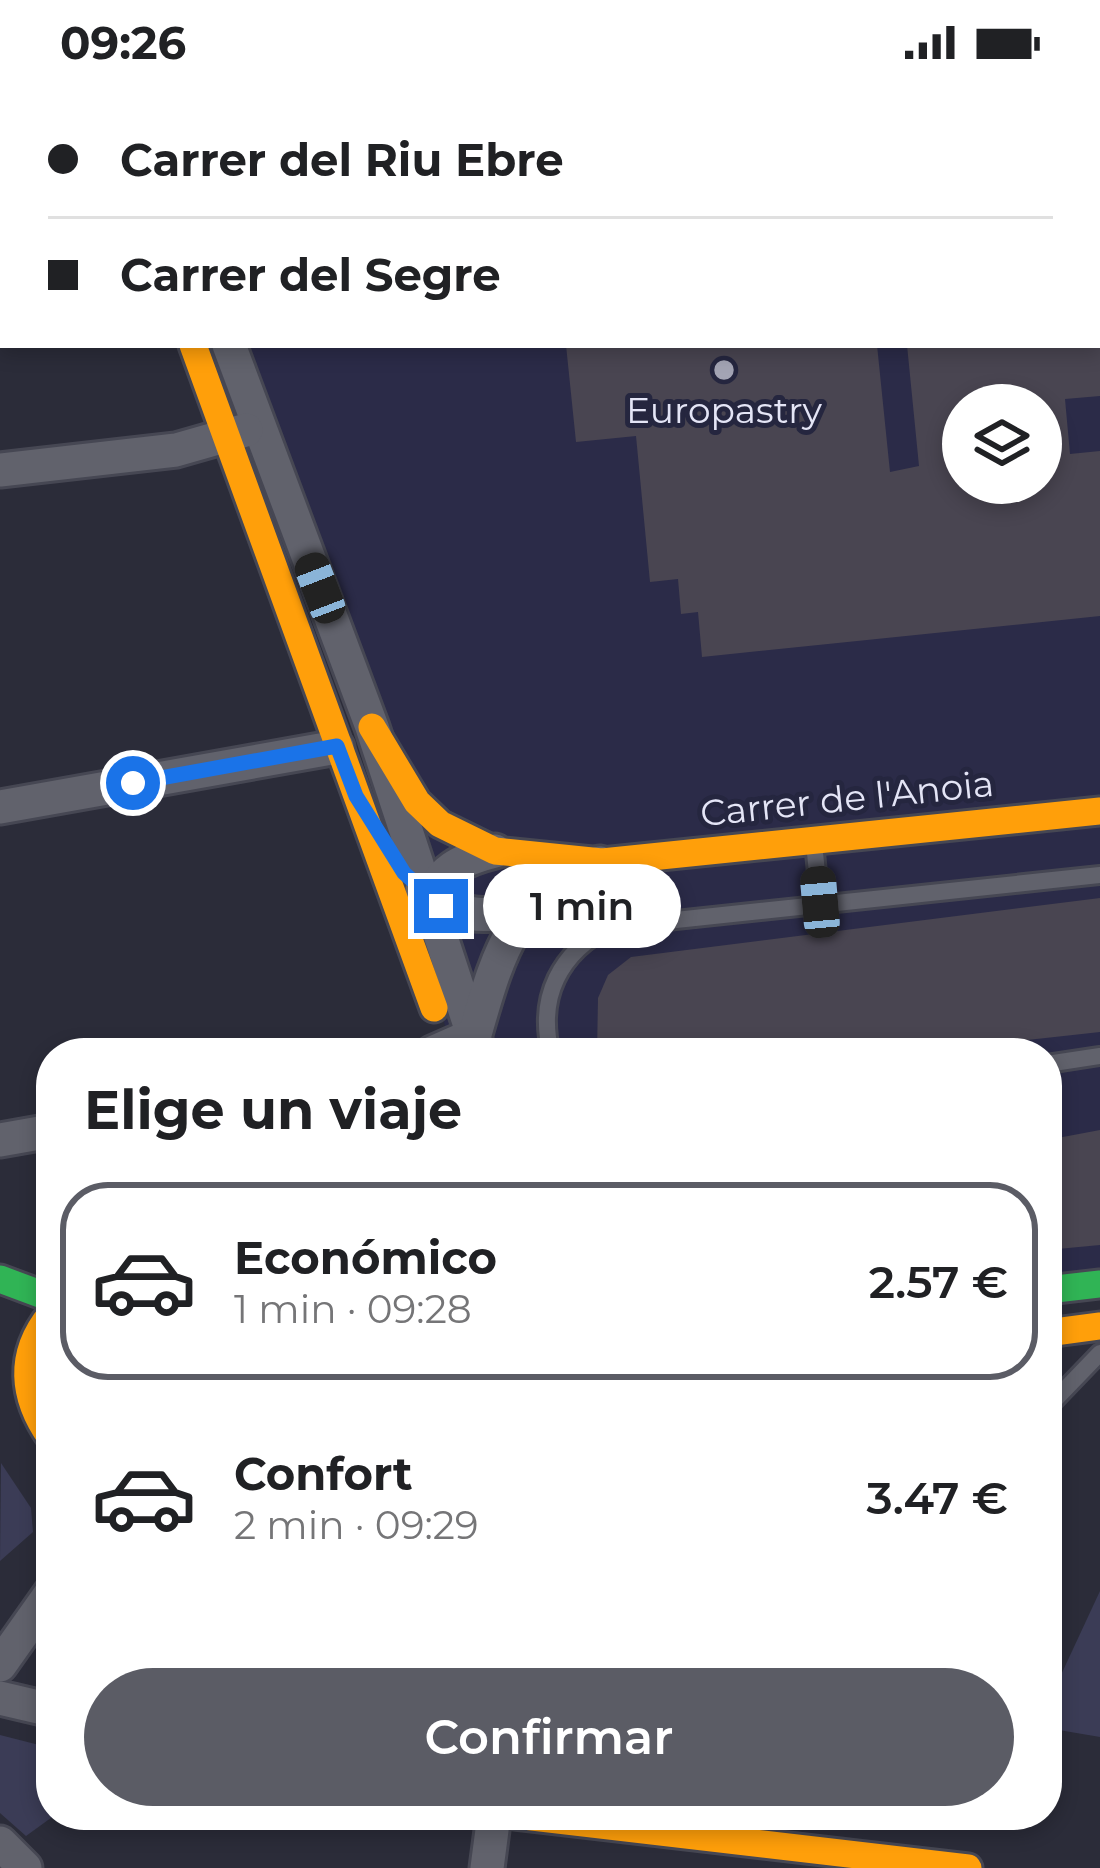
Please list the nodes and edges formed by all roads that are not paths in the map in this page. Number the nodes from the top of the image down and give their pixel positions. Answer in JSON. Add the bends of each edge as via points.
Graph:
{"nodes":[{"id":1,"x":195,"y":348,"type":"edge"},
{"id":2,"x":229,"y":348,"type":"edge"},
{"id":3,"x":243,"y":431,"type":"junction"},
{"id":4,"x":0,"y":470,"type":"edge"},
{"id":5,"x":372,"y":727,"type":"junction"},
{"id":6,"x":337,"y":746,"type":"junction"},
{"id":7,"x":356,"y":796,"type":"junction"},
{"id":8,"x":0,"y":807,"type":"edge"},
{"id":9,"x":1100,"y":811,"type":"edge"},
{"id":10,"x":814,"y":842,"type":"junction"},
{"id":11,"x":495,"y":851,"type":"junction"},
{"id":12,"x":602,"y":862,"type":"junction"},
{"id":13,"x":1100,"y":875,"type":"edge"},
{"id":14,"x":431,"y":896,"type":"junction"},
{"id":15,"x":820,"y":902,"type":"junction"},
{"id":16,"x":526,"y":908,"type":"junction"},
{"id":17,"x":434,"y":1008,"type":"junction"},
{"id":18,"x":437,"y":1038,"type":"edge"},
{"id":19,"x":475,"y":1038,"type":"edge"},
{"id":20,"x":478,"y":1038,"type":"edge"},
{"id":21,"x":547,"y":1038,"type":"edge"},
{"id":22,"x":1100,"y":1056,"type":"edge"},
{"id":23,"x":1062,"y":1062,"type":"edge"},
{"id":24,"x":36,"y":1134,"type":"edge"},
{"id":25,"x":0,"y":1140,"type":"edge"},
{"id":26,"x":0,"y":1279,"type":"edge"},
{"id":27,"x":1100,"y":1284,"type":"edge"},
{"id":28,"x":1062,"y":1288,"type":"edge"},
{"id":29,"x":36,"y":1292,"type":"edge"},
{"id":30,"x":1100,"y":1326,"type":"edge"},
{"id":31,"x":1062,"y":1331,"type":"edge"},
{"id":32,"x":36,"y":1336,"type":"edge"},
{"id":33,"x":5,"y":1337,"type":"dead end"},
{"id":34,"x":1100,"y":1353,"type":"edge"},
{"id":35,"x":25,"y":1368,"type":"junction"},
{"id":36,"x":1062,"y":1392,"type":"edge"},
{"id":37,"x":36,"y":1426,"type":"edge"},
{"id":38,"x":36,"y":1614,"type":"edge"},
{"id":39,"x":0,"y":1665,"type":"edge"},
{"id":40,"x":0,"y":1698,"type":"edge"},
{"id":41,"x":36,"y":1706,"type":"edge"},
{"id":42,"x":492,"y":1830,"type":"edge"},
{"id":43,"x":632,"y":1830,"type":"edge"},
{"id":44,"x":654,"y":1830,"type":"edge"},
{"id":45,"x":663,"y":1834,"type":"junction"},
{"id":46,"x":0,"y":1843,"type":"edge"},
{"id":47,"x":25,"y":1868,"type":"edge"},
{"id":48,"x":487,"y":1868,"type":"edge"},
{"id":49,"x":968,"y":1868,"type":"edge"}],
"edges":[{"from":1,"to":3,"type":"street"},
{"from":2,"to":3,"type":"street"},
{"from":3,"to":4,"type":"street","via":[[176,450]]},
{"from":3,"to":5,"type":"street"},
{"from":3,"to":6,"type":"street"},
{"from":5,"to":11,"type":"street","via":[[417,802],[440,824]]},
{"from":5,"to":14,"type":"street"},
{"from":6,"to":7,"type":"street"},
{"from":6,"to":8,"type":"street"},
{"from":7,"to":14,"type":"street","via":[[404,873]]},
{"from":7,"to":17,"type":"street"},
{"from":9,"to":10,"type":"street","name":"Carrer de l'Anoia"},
{"from":10,"to":12,"type":"street","name":"Carrer de l'Anoia"},
{"from":10,"to":15,"type":"lane"},
{"from":11,"to":12,"type":"street","name":"Carrer de l'Anoia"},
{"from":11,"to":14,"type":"street","via":[[466,858]]},
{"from":12,"to":16,"type":"street","name":"Carrer de l'Anoia"},
{"from":13,"to":15,"type":"lane"},
{"from":14,"to":16,"type":"street","via":[[475,916]]},
{"from":14,"to":17,"type":"street"},
{"from":14,"to":19,"type":"street"},
{"from":15,"to":21,"type":"lane","via":[[636,921],[587,938],[562,963],[549,994]]},
{"from":16,"to":20,"type":"street","via":[[502,951]]},
{"from":17,"to":18,"type":"street"},
{"from":22,"to":23,"type":"lane"},
{"from":24,"to":25,"type":"street"},
{"from":26,"to":29,"type":"street"},
{"from":27,"to":28,"type":"street"},
{"from":30,"to":31,"type":"street"},
{"from":32,"to":35,"type":"street"},
{"from":33,"to":35,"type":"street"},
{"from":34,"to":36,"type":"lane"},
{"from":35,"to":37,"type":"street","via":[[21,1414]]},
{"from":38,"to":39,"type":"street"},
{"from":40,"to":41,"type":"street"},
{"from":42,"to":48,"type":"street"},
{"from":43,"to":45,"type":"street"},
{"from":44,"to":45,"type":"street"},
{"from":45,"to":49,"type":"street"},
{"from":46,"to":47,"type":"street"}]}
